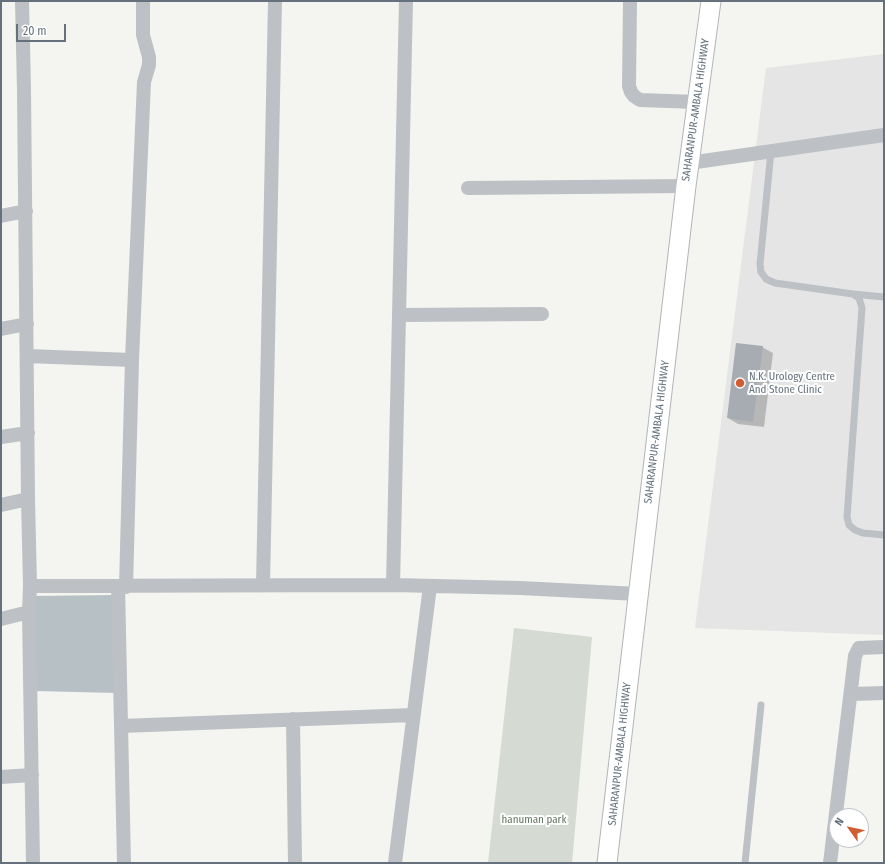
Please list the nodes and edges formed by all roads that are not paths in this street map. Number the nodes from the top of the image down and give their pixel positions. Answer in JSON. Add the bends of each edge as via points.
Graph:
{"nodes":[{"id":1,"x":22,"y":1,"type":"edge"},
{"id":2,"x":143,"y":1,"type":"edge"},
{"id":3,"x":275,"y":1,"type":"edge"},
{"id":4,"x":406,"y":1,"type":"edge"},
{"id":5,"x":630,"y":1,"type":"edge"},
{"id":6,"x":711,"y":1,"type":"edge"},
{"id":7,"x":697,"y":102,"type":"junction"},
{"id":8,"x":884,"y":134,"type":"edge"},
{"id":9,"x":771,"y":151,"type":"junction"},
{"id":10,"x":689,"y":163,"type":"junction"},
{"id":11,"x":686,"y":186,"type":"junction"},
{"id":12,"x":468,"y":188,"type":"dead end"},
{"id":13,"x":26,"y":211,"type":"junction"},
{"id":14,"x":1,"y":216,"type":"edge"},
{"id":15,"x":853,"y":294,"type":"junction"},
{"id":16,"x":884,"y":297,"type":"edge"},
{"id":17,"x":399,"y":314,"type":"junction"},
{"id":18,"x":542,"y":314,"type":"dead end"},
{"id":19,"x":27,"y":324,"type":"junction"},
{"id":20,"x":1,"y":330,"type":"edge"},
{"id":21,"x":27,"y":356,"type":"junction"},
{"id":22,"x":132,"y":360,"type":"junction"},
{"id":23,"x":28,"y":433,"type":"junction"},
{"id":24,"x":1,"y":437,"type":"edge"},
{"id":25,"x":28,"y":499,"type":"junction"},
{"id":26,"x":1,"y":505,"type":"edge"},
{"id":27,"x":884,"y":535,"type":"edge"},
{"id":28,"x":263,"y":585,"type":"junction"},
{"id":29,"x":393,"y":585,"type":"junction"},
{"id":30,"x":30,"y":586,"type":"junction"},
{"id":31,"x":430,"y":586,"type":"junction"},
{"id":32,"x":122,"y":587,"type":"junction"},
{"id":33,"x":638,"y":594,"type":"junction"},
{"id":34,"x":29,"y":612,"type":"junction"},
{"id":35,"x":1,"y":619,"type":"edge"},
{"id":36,"x":884,"y":647,"type":"edge"},
{"id":37,"x":884,"y":693,"type":"edge"},
{"id":38,"x":852,"y":694,"type":"junction"},
{"id":39,"x":761,"y":705,"type":"dead end"},
{"id":40,"x":413,"y":715,"type":"junction"},
{"id":41,"x":292,"y":719,"type":"junction"},
{"id":42,"x":121,"y":726,"type":"junction"},
{"id":43,"x":32,"y":775,"type":"junction"},
{"id":44,"x":1,"y":778,"type":"edge"},
{"id":45,"x":33,"y":863,"type":"edge"},
{"id":46,"x":124,"y":863,"type":"edge"},
{"id":47,"x":295,"y":863,"type":"edge"},
{"id":48,"x":395,"y":863,"type":"edge"},
{"id":49,"x":608,"y":863,"type":"edge"},
{"id":50,"x":745,"y":863,"type":"edge"},
{"id":51,"x":830,"y":863,"type":"edge"}],
"edges":[{"from":1,"to":13,"type":"street"},
{"from":2,"to":22,"type":"street","via":[[143,35],[149,65],[144,82]]},
{"from":3,"to":28,"type":"street"},
{"from":4,"to":17,"type":"street"},
{"from":5,"to":7,"type":"street","via":[[631,92],[640,100]]},
{"from":6,"to":7,"type":"main road","name":"SAHARANPUR-AMBALA HIGHWAY"},
{"from":7,"to":10,"type":"main road","name":"SAHARANPUR-AMBALA HIGHWAY"},
{"from":8,"to":9,"type":"street"},
{"from":9,"to":10,"type":"street"},
{"from":9,"to":15,"type":"lane","via":[[761,272],[766,279],[775,283]]},
{"from":10,"to":11,"type":"main road","name":"SAHARANPUR-AMBALA HIGHWAY"},
{"from":11,"to":12,"type":"street"},
{"from":11,"to":33,"type":"main road","name":"SAHARANPUR-AMBALA HIGHWAY"},
{"from":13,"to":14,"type":"street"},
{"from":13,"to":19,"type":"street"},
{"from":15,"to":16,"type":"lane"},
{"from":15,"to":27,"type":"lane","via":[[859,298],[862,308],[847,516],[849,526],[855,530]]},
{"from":17,"to":18,"type":"street"},
{"from":17,"to":29,"type":"street"},
{"from":19,"to":20,"type":"street"},
{"from":19,"to":21,"type":"street"},
{"from":21,"to":22,"type":"street"},
{"from":21,"to":23,"type":"street"},
{"from":22,"to":32,"type":"street"},
{"from":23,"to":24,"type":"street"},
{"from":23,"to":25,"type":"street"},
{"from":25,"to":26,"type":"street"},
{"from":25,"to":30,"type":"street"},
{"from":28,"to":29,"type":"street"},
{"from":28,"to":32,"type":"street"},
{"from":29,"to":31,"type":"street"},
{"from":30,"to":32,"type":"street"},
{"from":30,"to":34,"type":"street"},
{"from":31,"to":33,"type":"street"},
{"from":31,"to":40,"type":"street"},
{"from":32,"to":42,"type":"street"},
{"from":33,"to":49,"type":"main road","name":"SAHARANPUR-AMBALA HIGHWAY"},
{"from":34,"to":35,"type":"street"},
{"from":34,"to":43,"type":"street"},
{"from":36,"to":38,"type":"street","via":[[859,648],[855,656]]},
{"from":37,"to":38,"type":"street"},
{"from":38,"to":51,"type":"street"},
{"from":39,"to":50,"type":"lane"},
{"from":40,"to":41,"type":"street"},
{"from":40,"to":48,"type":"street"},
{"from":41,"to":42,"type":"street"},
{"from":41,"to":47,"type":"street"},
{"from":42,"to":46,"type":"street"},
{"from":43,"to":44,"type":"street"},
{"from":43,"to":45,"type":"street"}]}
